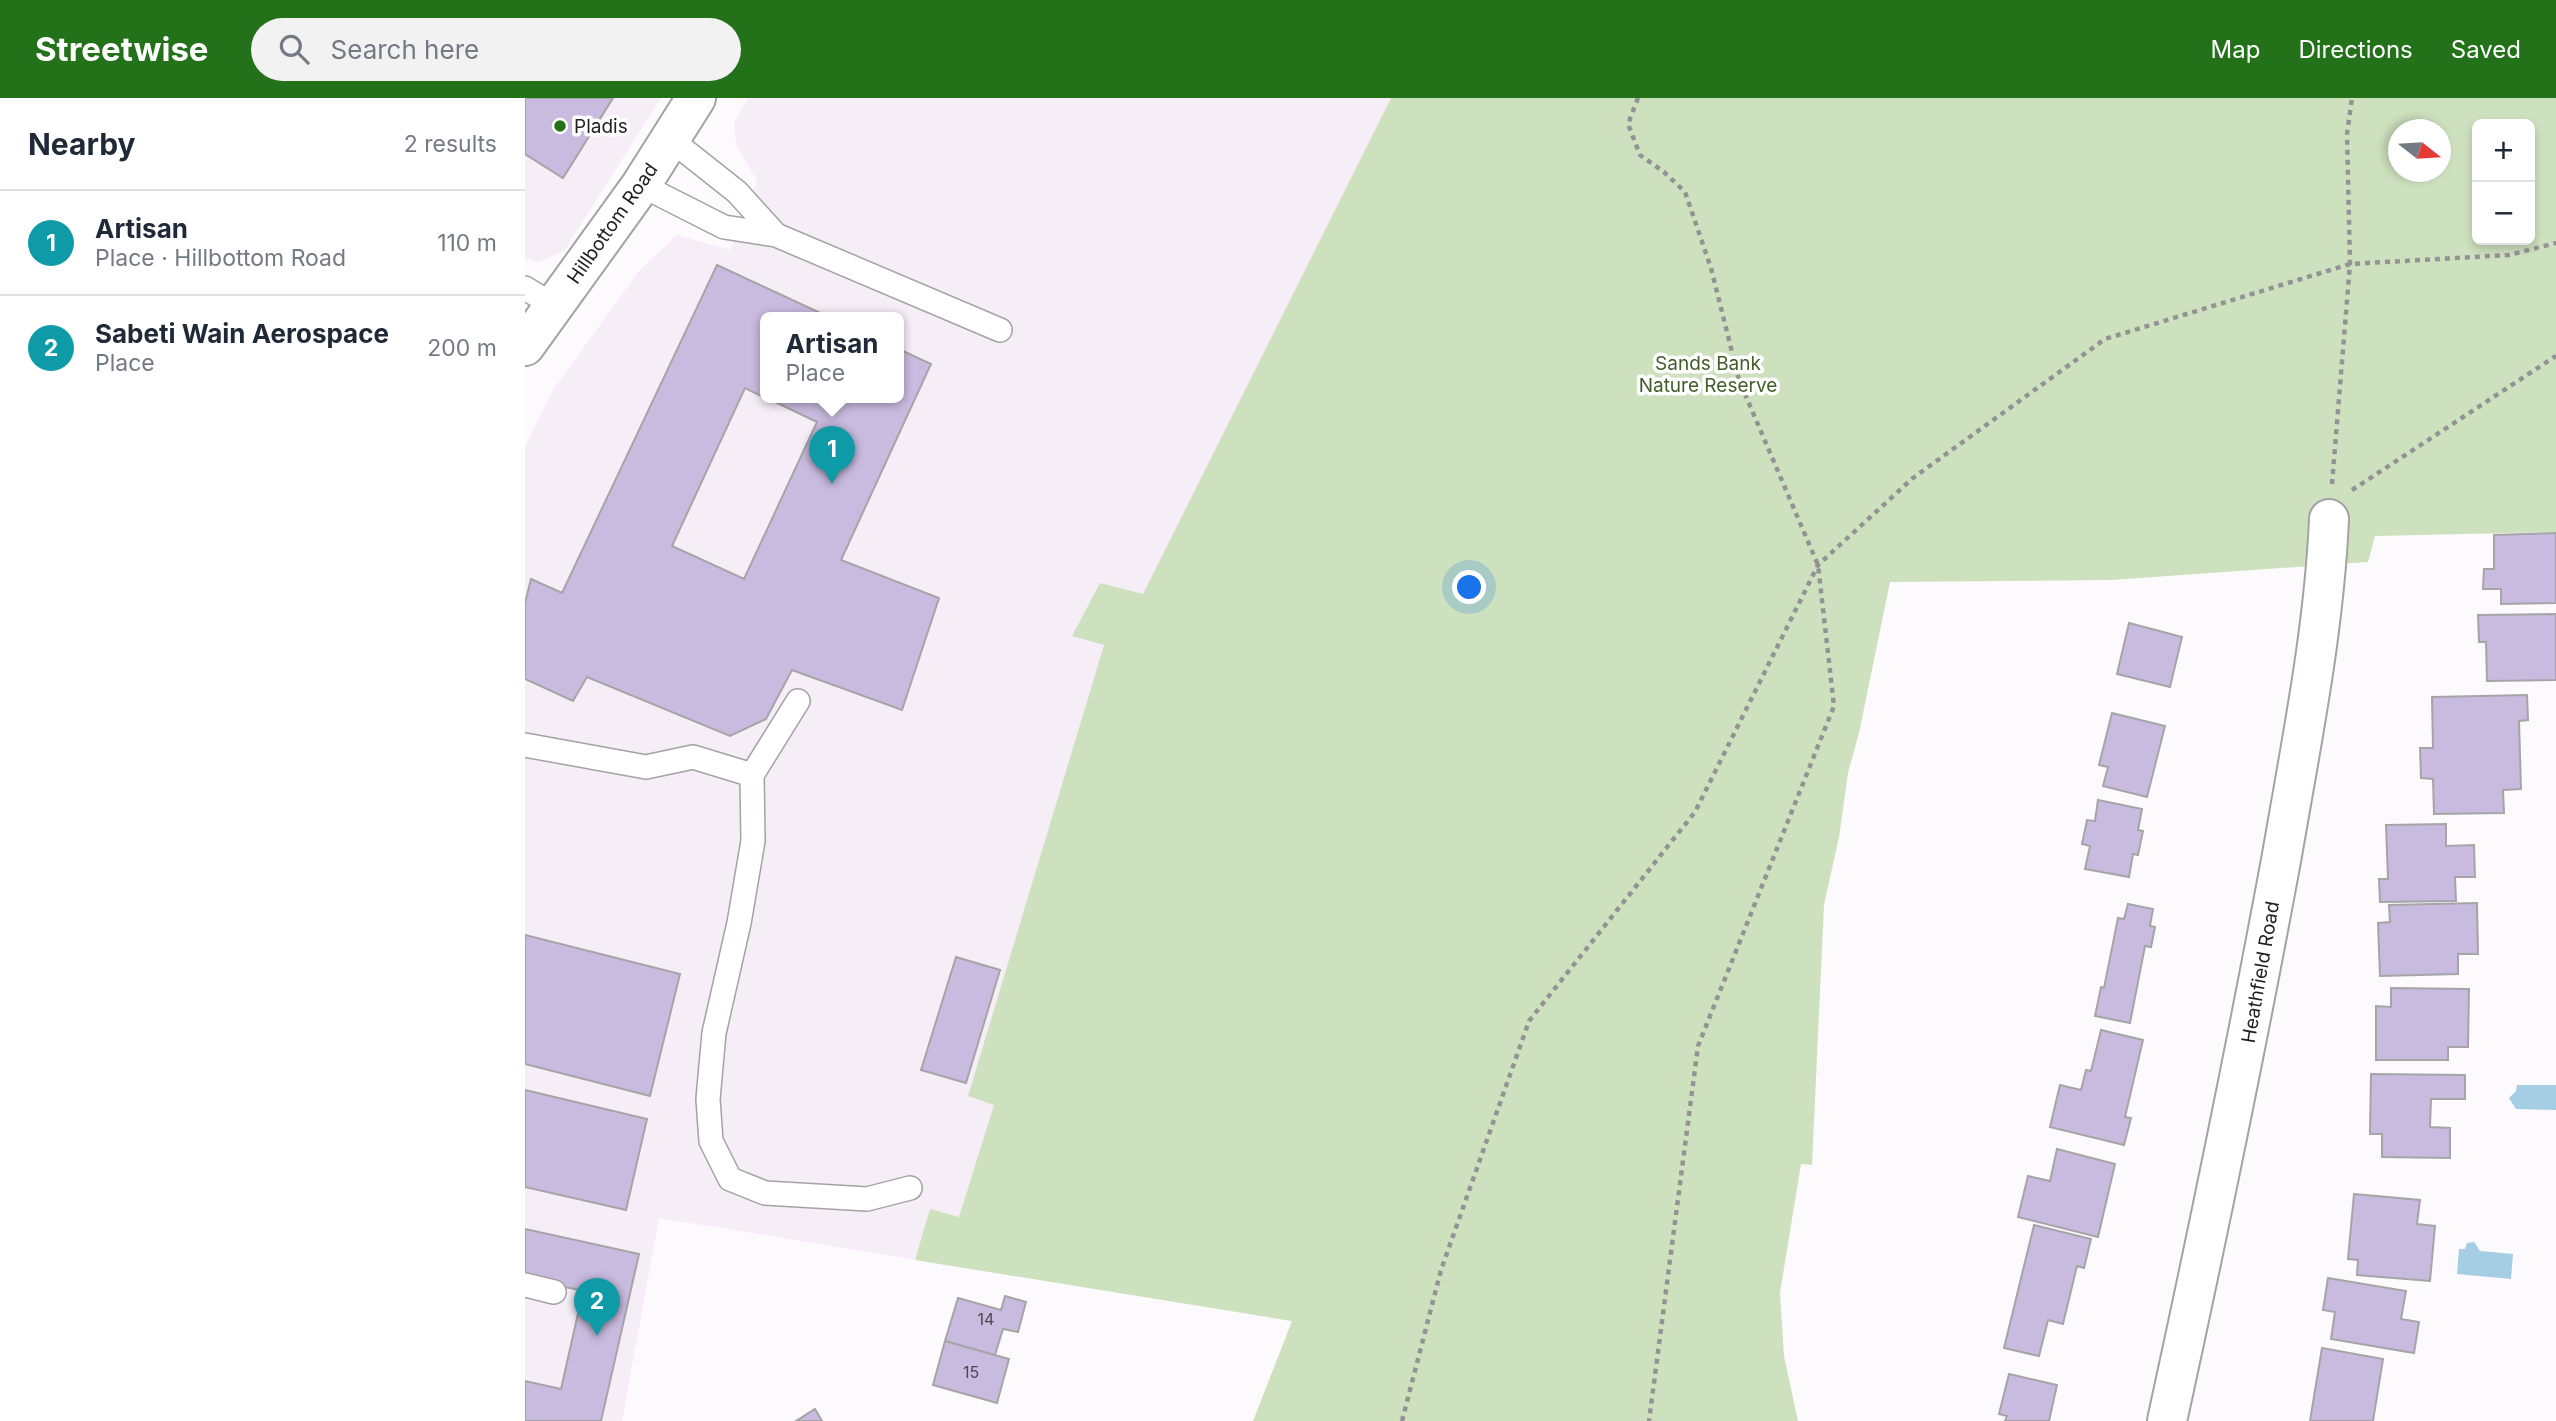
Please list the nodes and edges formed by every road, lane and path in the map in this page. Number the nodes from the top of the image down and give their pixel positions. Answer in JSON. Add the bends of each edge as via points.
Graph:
{"nodes":[{"id":1,"x":696,"y":98,"type":"edge"},
{"id":2,"x":1638,"y":98,"type":"edge"},
{"id":3,"x":2352,"y":98,"type":"edge"},
{"id":4,"x":670,"y":139,"type":"junction"},
{"id":5,"x":641,"y":185,"type":"junction"},
{"id":6,"x":776,"y":235,"type":"junction"},
{"id":7,"x":2556,"y":243,"type":"edge"},
{"id":8,"x":2350,"y":264,"type":"junction"},
{"id":9,"x":539,"y":296,"type":"edge"},
{"id":10,"x":1000,"y":330,"type":"dead end"},
{"id":11,"x":525,"y":346,"type":"edge"},
{"id":12,"x":2556,"y":356,"type":"edge"},
{"id":13,"x":2330,"y":512,"type":"junction"},
{"id":14,"x":1818,"y":565,"type":"junction"},
{"id":15,"x":798,"y":701,"type":"dead end"},
{"id":16,"x":525,"y":745,"type":"edge"},
{"id":17,"x":752,"y":775,"type":"junction"},
{"id":18,"x":910,"y":1188,"type":"dead end"},
{"id":19,"x":525,"y":1285,"type":"edge"},
{"id":20,"x":554,"y":1292,"type":"dead end"},
{"id":21,"x":1402,"y":1421,"type":"edge"},
{"id":22,"x":1649,"y":1421,"type":"edge"},
{"id":23,"x":2167,"y":1421,"type":"edge"}],
"edges":[{"from":1,"to":4,"type":"street","name":"Hillbottom Road"},
{"from":2,"to":14,"type":"path","via":[[1628,124],[1640,155],[1685,192],[1711,268],[1739,380]]},
{"from":3,"to":8,"type":"path","via":[[2347,134]]},
{"from":4,"to":5,"type":"street","name":"Hillbottom Road"},
{"from":4,"to":6,"type":"lane","via":[[737,192]]},
{"from":5,"to":6,"type":"lane","via":[[724,227]]},
{"from":5,"to":9,"type":"street","name":"Hillbottom Road"},
{"from":6,"to":10,"type":"lane"},
{"from":7,"to":8,"type":"path","via":[[2509,256]]},
{"from":8,"to":13,"type":"path"},
{"from":8,"to":14,"type":"path","via":[[2105,339],[1913,478]]},
{"from":9,"to":11,"type":"street","name":"Hillbottom Road"},
{"from":12,"to":13,"type":"path"},
{"from":13,"to":23,"type":"street","name":"Heathfield Road","via":[[2326,584],[2251,1025]]},
{"from":14,"to":21,"type":"path","via":[[1695,812],[1529,1021],[1441,1270]]},
{"from":14,"to":22,"type":"path","via":[[1834,706],[1698,1046]]},
{"from":15,"to":17,"type":"lane"},
{"from":16,"to":17,"type":"lane","via":[[646,767],[693,757]]},
{"from":17,"to":18,"type":"lane","via":[[753,841],[714,1033],[708,1099],[711,1141],[730,1179],[765,1193],[867,1199]]},
{"from":19,"to":20,"type":"lane"}]}
